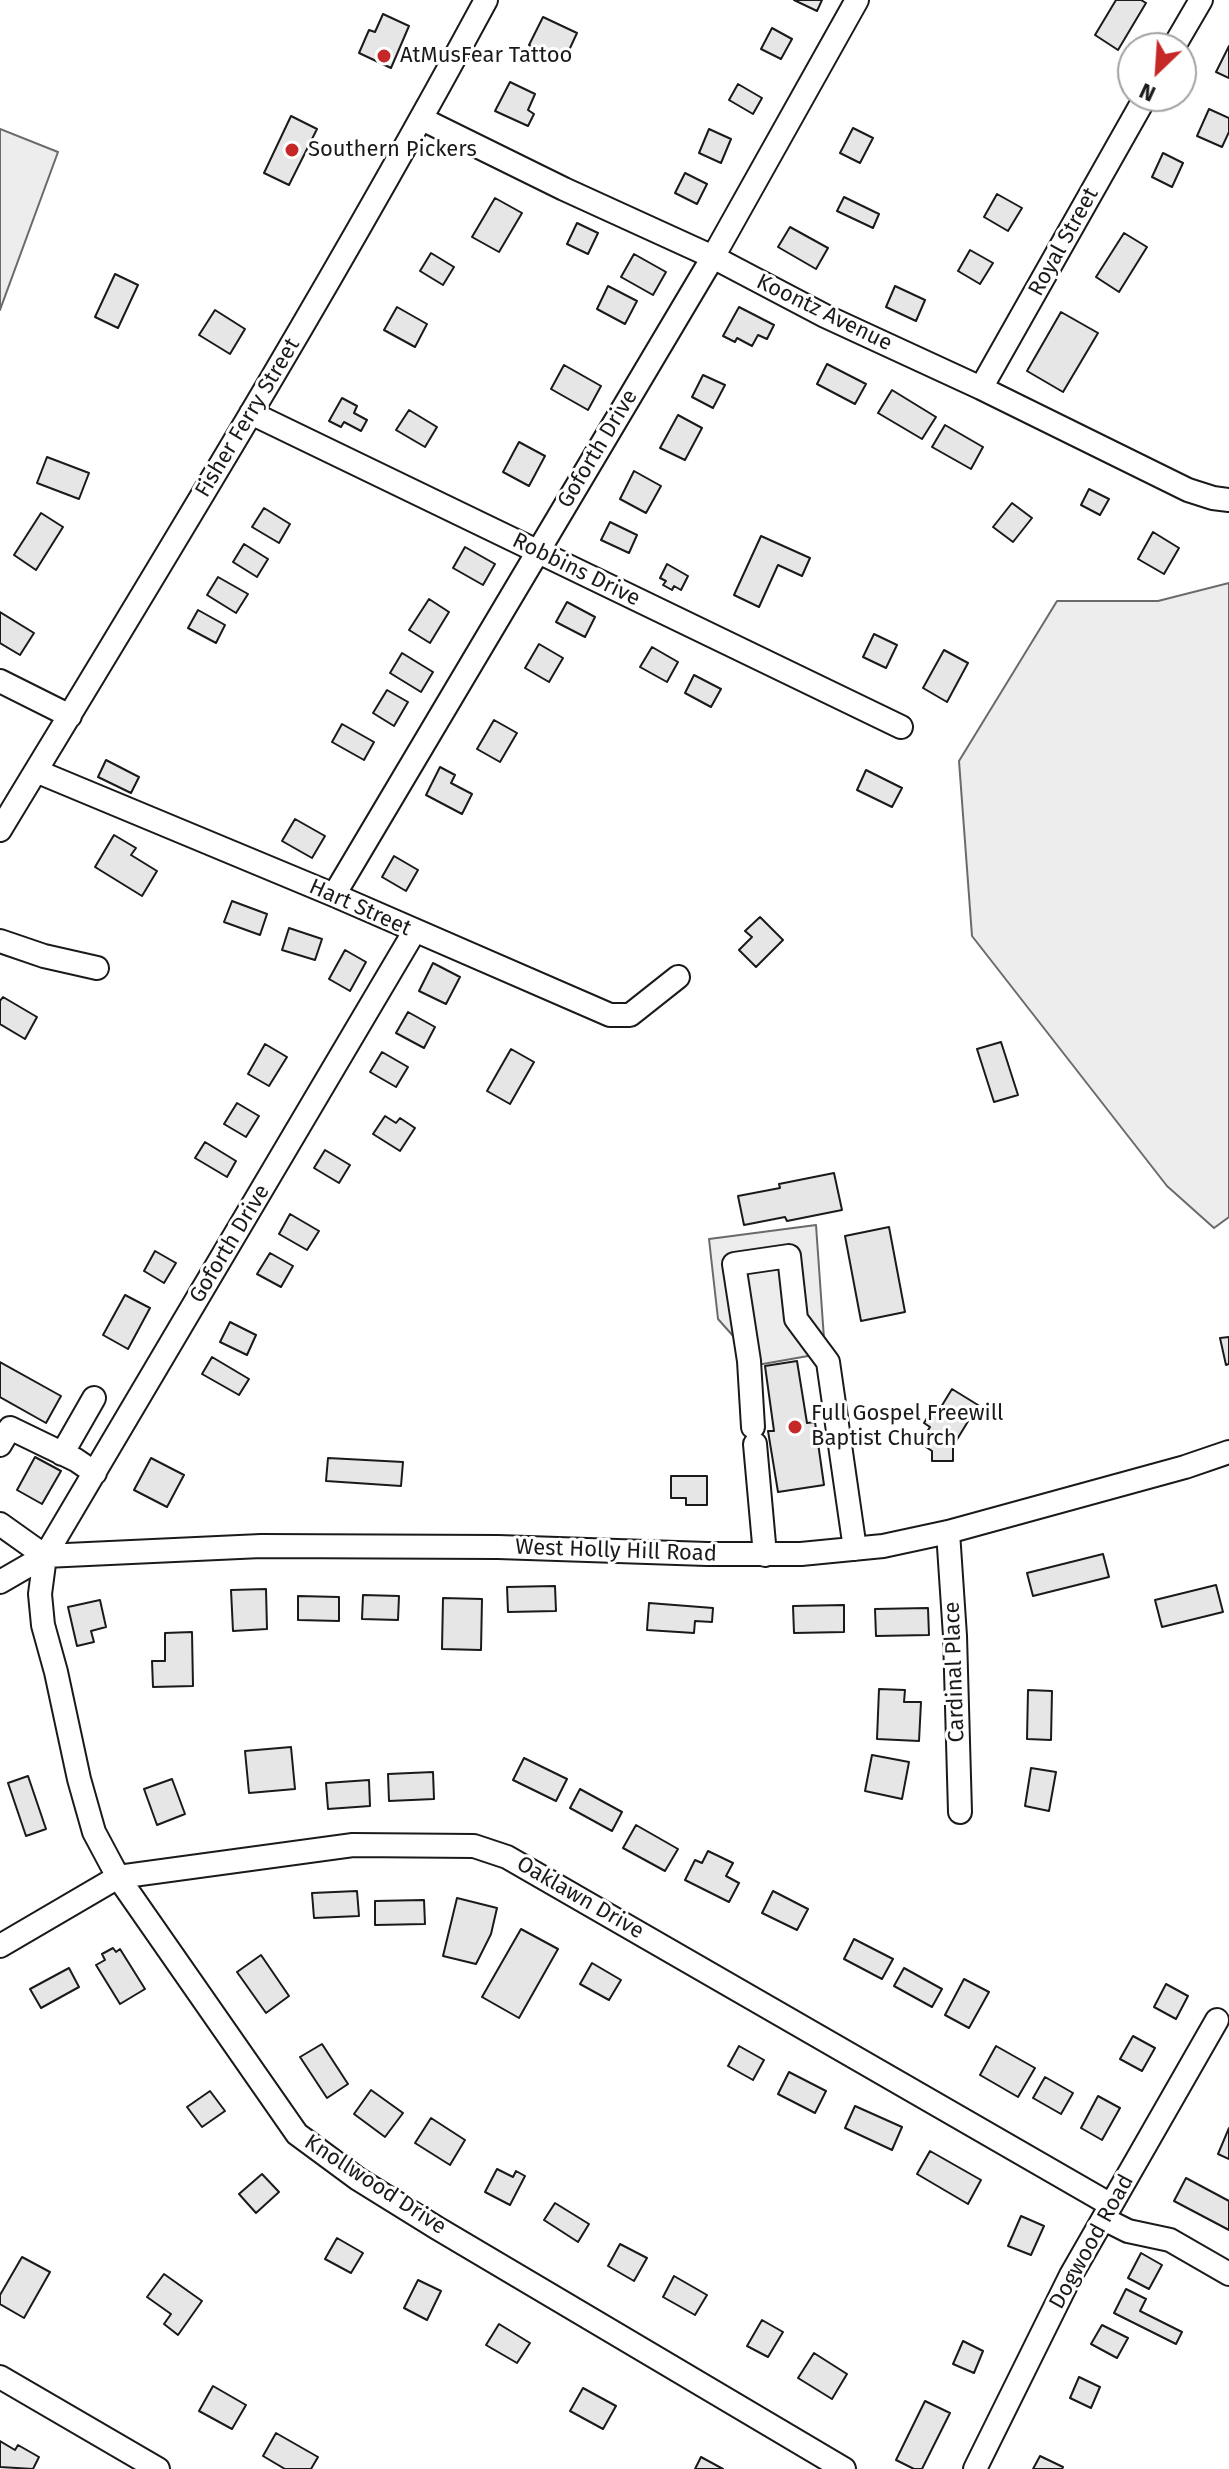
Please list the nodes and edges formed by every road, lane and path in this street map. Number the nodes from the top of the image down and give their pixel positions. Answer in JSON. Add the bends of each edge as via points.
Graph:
{"nodes":[{"id":1,"x":486,"y":0,"type":"edge"},
{"id":2,"x":857,"y":0,"type":"edge"},
{"id":3,"x":1201,"y":0,"type":"edge"},
{"id":4,"x":1182,"y":32,"type":"edge"},
{"id":5,"x":1137,"y":112,"type":"edge"},
{"id":6,"x":422,"y":119,"type":"junction"},
{"id":7,"x":713,"y":257,"type":"junction"},
{"id":8,"x":981,"y":388,"type":"junction"},
{"id":9,"x":251,"y":413,"type":"junction"},
{"id":10,"x":1229,"y":500,"type":"edge"},
{"id":11,"x":537,"y":551,"type":"junction"},
{"id":12,"x":0,"y":681,"type":"edge"},
{"id":13,"x":70,"y":716,"type":"junction"},
{"id":14,"x":901,"y":727,"type":"dead end"},
{"id":15,"x":36,"y":771,"type":"junction"},
{"id":16,"x":0,"y":830,"type":"edge"},
{"id":17,"x":334,"y":895,"type":"junction"},
{"id":18,"x":414,"y":932,"type":"junction"},
{"id":19,"x":0,"y":941,"type":"edge"},
{"id":20,"x":97,"y":968,"type":"dead end"},
{"id":21,"x":678,"y":977,"type":"dead end"},
{"id":22,"x":94,"y":1398,"type":"dead end"},
{"id":23,"x":0,"y":1445,"type":"edge"},
{"id":24,"x":1229,"y":1452,"type":"edge"},
{"id":25,"x":62,"y":1454,"type":"junction"},
{"id":26,"x":95,"y":1473,"type":"junction"},
{"id":27,"x":0,"y":1524,"type":"edge"},
{"id":28,"x":948,"y":1532,"type":"junction"},
{"id":29,"x":855,"y":1549,"type":"junction"},
{"id":30,"x":765,"y":1555,"type":"junction"},
{"id":31,"x":45,"y":1556,"type":"junction"},
{"id":32,"x":0,"y":1582,"type":"edge"},
{"id":33,"x":960,"y":1812,"type":"dead end"},
{"id":34,"x":118,"y":1877,"type":"junction"},
{"id":35,"x":0,"y":1946,"type":"edge"},
{"id":36,"x":1217,"y":2020,"type":"dead end"},
{"id":37,"x":1108,"y":2212,"type":"junction"},
{"id":38,"x":1229,"y":2274,"type":"edge"},
{"id":39,"x":0,"y":2377,"type":"edge"},
{"id":40,"x":158,"y":2469,"type":"edge"},
{"id":41,"x":844,"y":2469,"type":"edge"},
{"id":42,"x":975,"y":2469,"type":"edge"}],
"edges":[{"from":1,"to":6,"type":"street","name":"Fisher Ferry Street"},
{"from":2,"to":7,"type":"street","name":"Goforth Drive"},
{"from":3,"to":4,"type":"street"},
{"from":5,"to":8,"type":"street","name":"Royal Street"},
{"from":6,"to":7,"type":"street","name":"Koontz Avenue"},
{"from":6,"to":9,"type":"street","name":"Fisher Ferry Street"},
{"from":7,"to":8,"type":"street","name":"Koontz Avenue"},
{"from":7,"to":11,"type":"street","name":"Goforth Drive"},
{"from":8,"to":10,"type":"street","name":"Koontz Avenue","via":[[1188,490]]},
{"from":9,"to":11,"type":"street","name":"Robbins Drive"},
{"from":9,"to":13,"type":"street","name":"Fisher Ferry Street"},
{"from":11,"to":14,"type":"street","name":"Robbins Drive"},
{"from":11,"to":17,"type":"street","name":"Goforth Drive"},
{"from":12,"to":13,"type":"street"},
{"from":13,"to":15,"type":"street","name":"Fisher Ferry Street"},
{"from":15,"to":16,"type":"street","name":"Fisher Ferry Street"},
{"from":15,"to":17,"type":"street","name":"Hart Street"},
{"from":17,"to":18,"type":"street","name":"Hart Street"},
{"from":18,"to":21,"type":"street","name":"Hart Street","via":[[610,1015],[630,1015]]},
{"from":18,"to":26,"type":"street","name":"Goforth Drive"},
{"from":19,"to":20,"type":"street"},
{"from":22,"to":25,"type":"street"},
{"from":23,"to":25,"type":"street","via":[[10,1428]]},
{"from":24,"to":28,"type":"street","name":"West Holly Hill Road"},
{"from":25,"to":26,"type":"street"},
{"from":26,"to":31,"type":"street","name":"Goforth Drive"},
{"from":27,"to":31,"type":"street"},
{"from":28,"to":29,"type":"street","name":"West Holly Hill Road"},
{"from":28,"to":33,"type":"street","name":"Cardinal Place"},
{"from":29,"to":30,"type":"street","name":"West Holly Hill Road"},
{"from":29,"to":30,"type":"street","via":[[828,1362],[796,1319],[789,1256],[734,1264],[749,1361]]},
{"from":30,"to":31,"type":"street","name":"West Holly Hill Road","via":[[261,1546]]},
{"from":31,"to":32,"type":"street"},
{"from":31,"to":34,"type":"street","name":"Knollwood Drive","via":[[43,1625],[94,1832]]},
{"from":34,"to":35,"type":"street","name":"Oaklawn Drive"},
{"from":34,"to":37,"type":"street","name":"Oaklawn Drive","via":[[353,1845],[474,1846],[507,1857]]},
{"from":34,"to":41,"type":"street","name":"Knollwood Drive","via":[[297,2134],[398,2204]]},
{"from":36,"to":37,"type":"street","name":"Dogwood Road"},
{"from":37,"to":38,"type":"street","name":"Oaklawn Drive","via":[[1128,2231],[1170,2240]]},
{"from":37,"to":42,"type":"street","name":"Dogwood Road"},
{"from":39,"to":40,"type":"street"}]}
